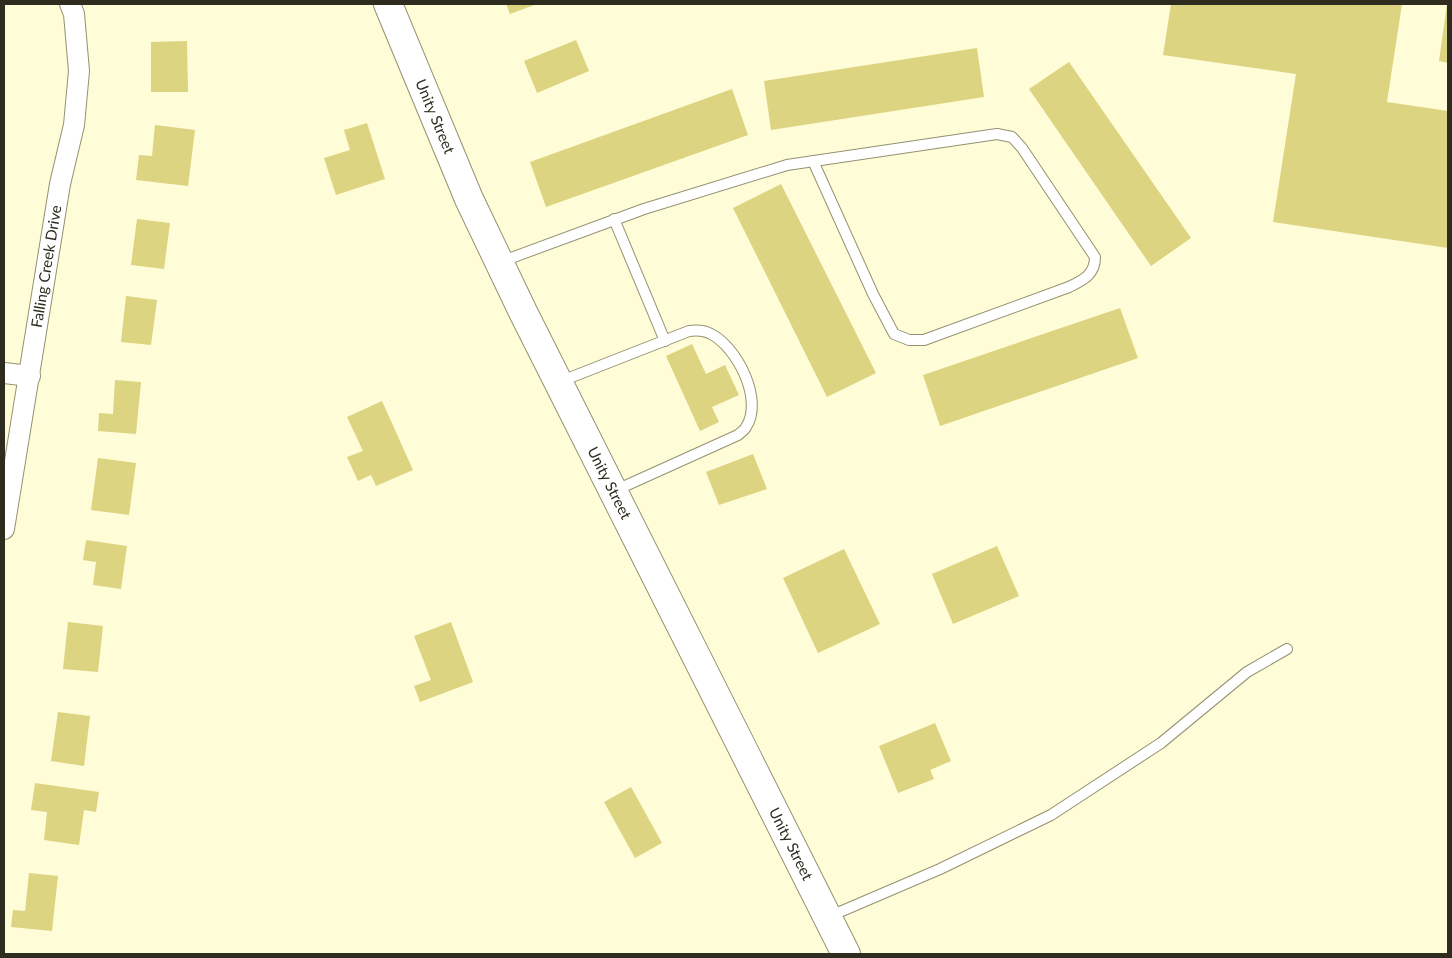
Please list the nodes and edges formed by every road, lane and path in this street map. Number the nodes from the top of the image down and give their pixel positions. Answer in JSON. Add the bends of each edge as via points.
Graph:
{"nodes":[{"id":1,"x":70,"y":4,"type":"edge"},
{"id":2,"x":388,"y":4,"type":"edge"},
{"id":3,"x":813,"y":161,"type":"junction"},
{"id":4,"x":614,"y":219,"type":"junction"},
{"id":5,"x":499,"y":262,"type":"junction"},
{"id":6,"x":664,"y":341,"type":"junction"},
{"id":7,"x":4,"y":373,"type":"edge"},
{"id":8,"x":30,"y":376,"type":"junction"},
{"id":9,"x":558,"y":382,"type":"junction"},
{"id":10,"x":613,"y":492,"type":"junction"},
{"id":11,"x":4,"y":529,"type":"edge"},
{"id":12,"x":1288,"y":649,"type":"dead end"},
{"id":13,"x":827,"y":917,"type":"junction"},
{"id":14,"x":846,"y":954,"type":"edge"}],
"edges":[{"from":1,"to":8,"type":"street","name":"Falling Creek Drive","via":[[74,14],[79,71],[74,125],[60,184]]},
{"from":2,"to":5,"type":"street","name":"Unity Street"},
{"from":3,"to":3,"type":"lane","via":[[997,134],[1012,137],[1094,256],[1095,266],[1085,279],[1069,287],[924,340],[909,340],[894,334]]},
{"from":3,"to":4,"type":"lane","via":[[786,165]]},
{"from":4,"to":5,"type":"lane"},
{"from":4,"to":6,"type":"lane"},
{"from":5,"to":9,"type":"street","name":"Unity Street"},
{"from":6,"to":9,"type":"lane"},
{"from":6,"to":10,"type":"lane","via":[[701,330],[720,340],[731,352],[748,383],[752,402],[746,427],[738,435]]},
{"from":7,"to":8,"type":"street"},
{"from":8,"to":11,"type":"street","name":"Falling Creek Drive"},
{"from":9,"to":10,"type":"street","name":"Unity Street"},
{"from":10,"to":13,"type":"street","name":"Unity Street"},
{"from":12,"to":13,"type":"lane","via":[[1246,672],[1161,743],[1051,815],[940,869]]},
{"from":13,"to":14,"type":"street","name":"Unity Street"}]}
